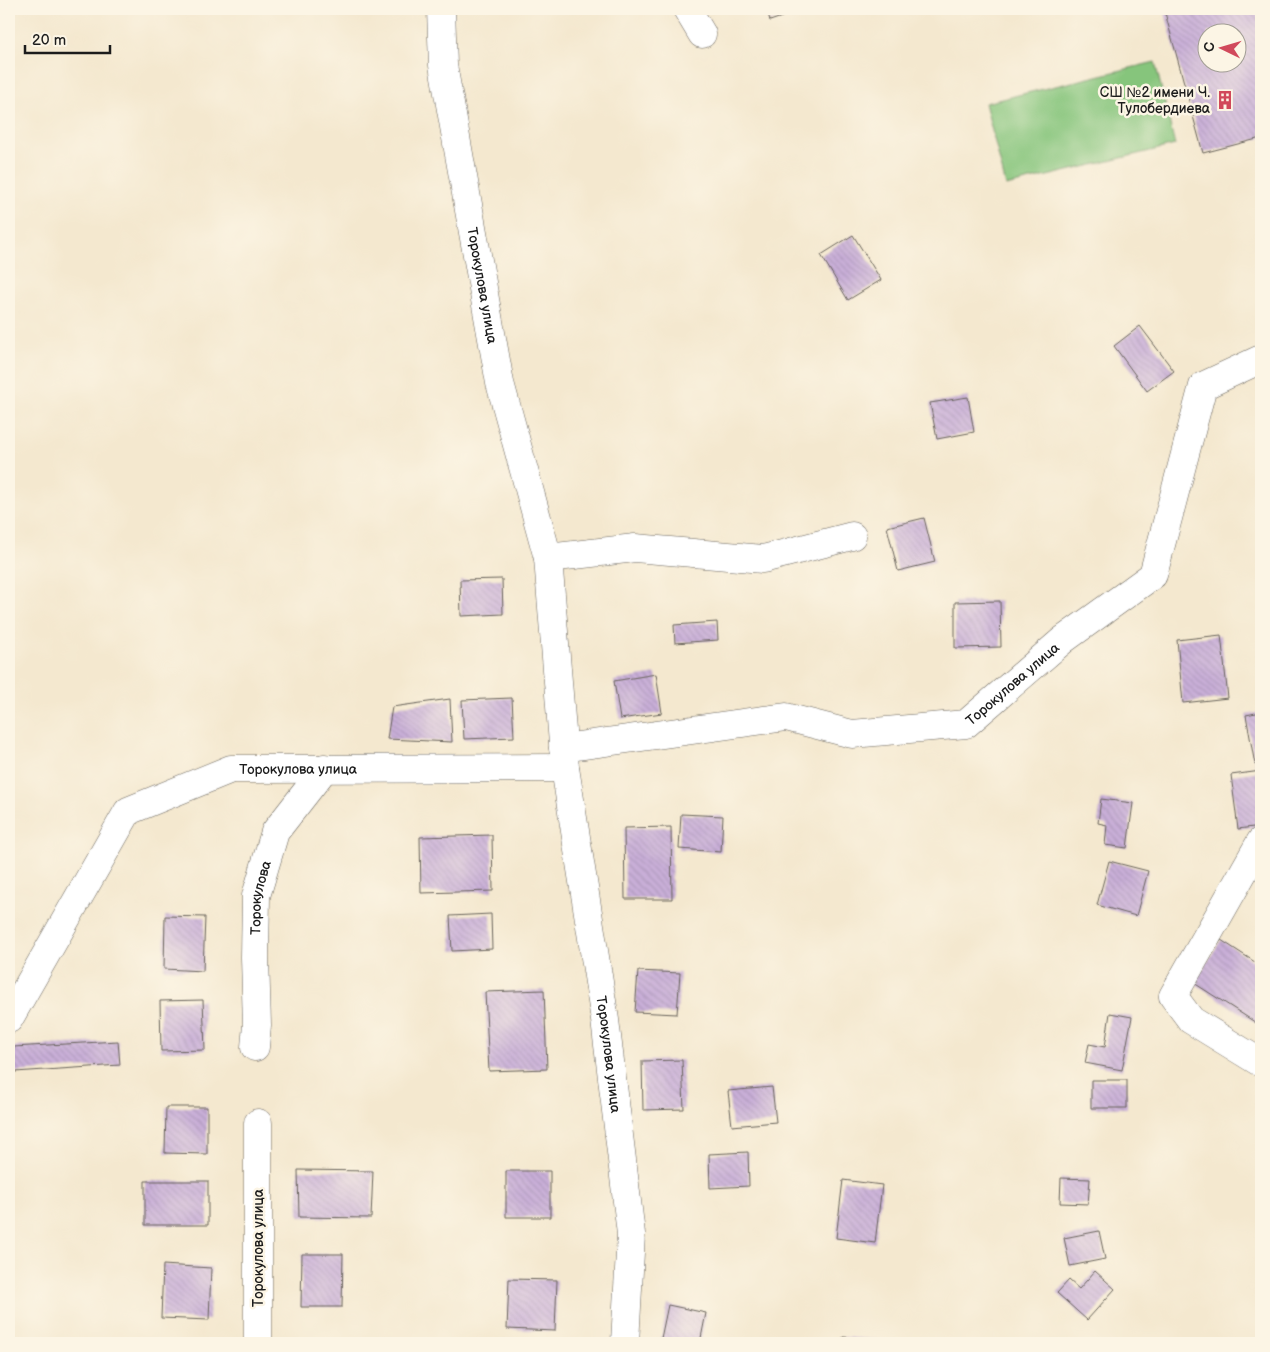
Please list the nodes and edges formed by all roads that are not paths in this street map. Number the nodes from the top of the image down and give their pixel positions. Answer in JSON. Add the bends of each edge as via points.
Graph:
{"nodes":[{"id":1,"x":440,"y":9,"type":"edge"},
{"id":2,"x":687,"y":9,"type":"edge"},
{"id":3,"x":702,"y":34,"type":"dead end"},
{"id":4,"x":1261,"y":359,"type":"edge"},
{"id":5,"x":852,"y":536,"type":"dead end"},
{"id":6,"x":548,"y":558,"type":"junction"},
{"id":7,"x":564,"y":758,"type":"junction"},
{"id":8,"x":325,"y":768,"type":"junction"},
{"id":9,"x":1261,"y":841,"type":"edge"},
{"id":10,"x":9,"y":1018,"type":"edge"},
{"id":11,"x":255,"y":1047,"type":"dead end"},
{"id":12,"x":1261,"y":1063,"type":"edge"},
{"id":13,"x":258,"y":1124,"type":"dead end"},
{"id":14,"x":258,"y":1343,"type":"edge"},
{"id":15,"x":624,"y":1343,"type":"edge"}],
"edges":[{"from":1,"to":6,"type":"street","name":"Торокулова улица","via":[[443,65],[500,383]]},
{"from":2,"to":3,"type":"street"},
{"from":4,"to":7,"type":"street","name":"Торокулова улица","via":[[1203,386],[1154,575],[1063,640],[966,724],[852,734],[786,717]]},
{"from":5,"to":6,"type":"street","via":[[763,559],[635,548]]},
{"from":6,"to":7,"type":"street","name":"Торокулова улица"},
{"from":7,"to":8,"type":"street","name":"Торокулова улица"},
{"from":7,"to":15,"type":"street","name":"Торокулова улица","via":[[605,1020],[631,1234]]},
{"from":8,"to":10,"type":"street","name":"Торокулова улица","via":[[231,769],[128,812]]},
{"from":8,"to":11,"type":"street","name":"Торокулова","via":[[275,832],[256,896]]},
{"from":9,"to":12,"type":"street","via":[[1173,996],[1191,1020]]},
{"from":13,"to":14,"type":"street","name":"Торокулова улица"}]}
